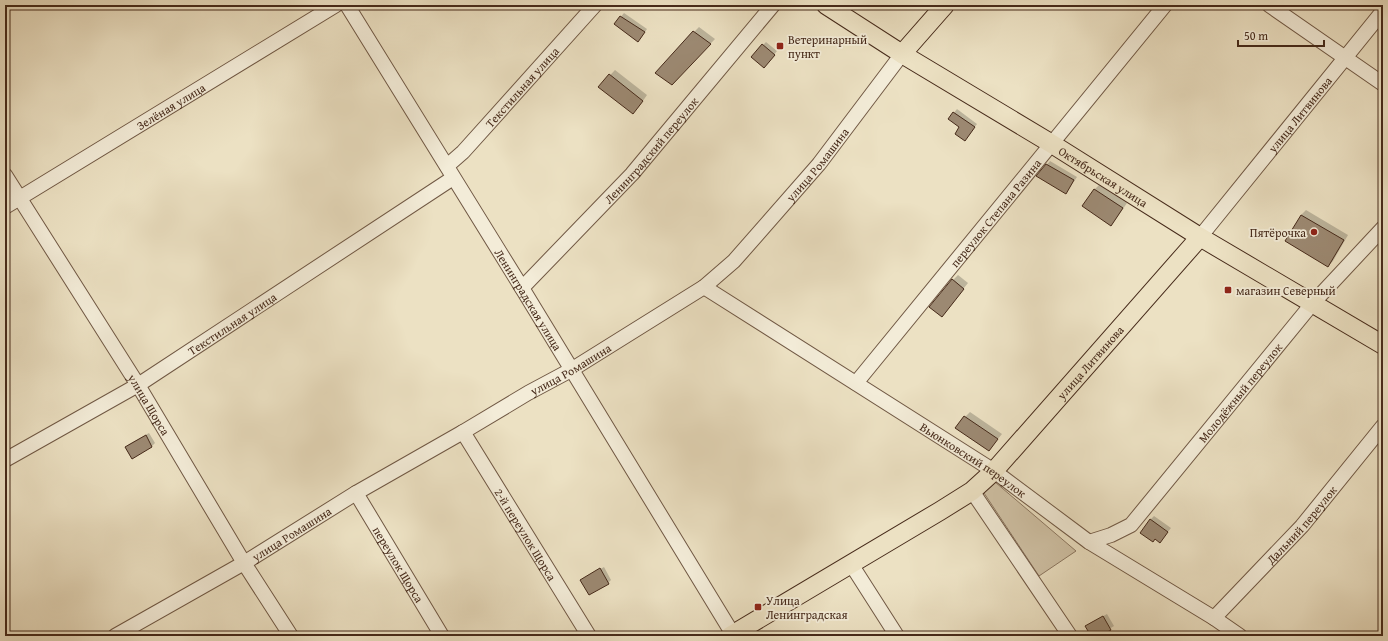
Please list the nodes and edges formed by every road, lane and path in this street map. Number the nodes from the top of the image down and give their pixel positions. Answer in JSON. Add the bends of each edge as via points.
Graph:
{"nodes":[{"id":1,"x":336,"y":5,"type":"edge"},
{"id":2,"x":347,"y":5,"type":"edge"},
{"id":3,"x":594,"y":5,"type":"edge"},
{"id":4,"x":772,"y":5,"type":"edge"},
{"id":5,"x":826,"y":5,"type":"edge"},
{"id":6,"x":946,"y":5,"type":"edge"},
{"id":7,"x":1164,"y":5,"type":"edge"},
{"id":8,"x":1269,"y":5,"type":"edge"},
{"id":9,"x":1383,"y":10,"type":"edge"},
{"id":10,"x":902,"y":54,"type":"junction"},
{"id":11,"x":1345,"y":58,"type":"junction"},
{"id":12,"x":1383,"y":84,"type":"edge"},
{"id":13,"x":1052,"y":144,"type":"junction"},
{"id":14,"x":450,"y":172,"type":"junction"},
{"id":15,"x":5,"y":175,"type":"edge"},
{"id":16,"x":20,"y":199,"type":"junction"},
{"id":17,"x":5,"y":207,"type":"edge"},
{"id":18,"x":1383,"y":228,"type":"edge"},
{"id":19,"x":1200,"y":237,"type":"junction"},
{"id":20,"x":704,"y":287,"type":"junction"},
{"id":21,"x":522,"y":288,"type":"junction"},
{"id":22,"x":1312,"y":304,"type":"junction"},
{"id":23,"x":1383,"y":345,"type":"edge"},
{"id":24,"x":571,"y":370,"type":"junction"},
{"id":25,"x":856,"y":383,"type":"junction"},
{"id":26,"x":138,"y":385,"type":"junction"},
{"id":27,"x":1383,"y":426,"type":"edge"},
{"id":28,"x":463,"y":432,"type":"junction"},
{"id":29,"x":5,"y":460,"type":"edge"},
{"id":30,"x":994,"y":471,"type":"junction"},
{"id":31,"x":972,"y":491,"type":"junction"},
{"id":32,"x":356,"y":493,"type":"junction"},
{"id":33,"x":1089,"y":542,"type":"junction"},
{"id":34,"x":244,"y":563,"type":"junction"},
{"id":35,"x":851,"y":564,"type":"junction"},
{"id":36,"x":1214,"y":618,"type":"junction"},
{"id":37,"x":132,"y":632,"type":"edge"},
{"id":38,"x":732,"y":635,"type":"edge"},
{"id":39,"x":115,"y":636,"type":"edge"},
{"id":40,"x":291,"y":636,"type":"edge"},
{"id":41,"x":442,"y":636,"type":"edge"},
{"id":42,"x":589,"y":636,"type":"edge"},
{"id":43,"x":897,"y":636,"type":"edge"},
{"id":44,"x":1070,"y":636,"type":"edge"},
{"id":45,"x":1240,"y":636,"type":"edge"}],
"edges":[{"from":1,"to":16,"type":"street","name":"Зелёная улица"},
{"from":2,"to":14,"type":"street","name":"Ленинградская улица"},
{"from":3,"to":14,"type":"street","name":"Текстильная улица","via":[[463,152]]},
{"from":4,"to":21,"type":"street","name":"Ленинградский переулок","via":[[632,174]]},
{"from":5,"to":10,"type":"main road","name":"Октябрьская улица"},
{"from":6,"to":10,"type":"main road","name":"улица Ромашина"},
{"from":7,"to":13,"type":"street","name":"переулок Степана Разина"},
{"from":8,"to":11,"type":"street"},
{"from":9,"to":11,"type":"street","name":"улица Литвинова"},
{"from":10,"to":13,"type":"main road","name":"Октябрьская улица"},
{"from":10,"to":20,"type":"street","name":"улица Ромашина","via":[[819,164],[734,261]]},
{"from":11,"to":12,"type":"street"},
{"from":11,"to":19,"type":"street","name":"улица Литвинова"},
{"from":13,"to":19,"type":"main road","name":"Октябрьская улица"},
{"from":13,"to":25,"type":"street","name":"переулок Степана Разина"},
{"from":14,"to":21,"type":"street","name":"Ленинградская улица"},
{"from":14,"to":26,"type":"street","name":"Текстильная улица"},
{"from":15,"to":16,"type":"street","name":"улица Щорса"},
{"from":16,"to":17,"type":"street","name":"Зелёная улица"},
{"from":16,"to":26,"type":"street","name":"улица Щорса"},
{"from":18,"to":22,"type":"street","name":"Молодёжный переулок"},
{"from":19,"to":22,"type":"main road","name":"Октябрьская улица"},
{"from":19,"to":30,"type":"main road","name":"улица Литвинова"},
{"from":20,"to":24,"type":"street","name":"улица Ромашина"},
{"from":20,"to":25,"type":"street","name":"Вьюнковский переулок"},
{"from":21,"to":24,"type":"street","name":"Ленинградская улица"},
{"from":22,"to":23,"type":"main road","name":"Октябрьская улица"},
{"from":22,"to":33,"type":"street","name":"Молодёжный переулок","via":[[1131,525]]},
{"from":24,"to":28,"type":"street","name":"улица Ромашина"},
{"from":24,"to":38,"type":"street","name":"Ленинградская улица"},
{"from":25,"to":30,"type":"street","name":"Вьюнковский переулок"},
{"from":26,"to":29,"type":"street","name":"Текстильная улица"},
{"from":26,"to":34,"type":"street","name":"улица Щорса"},
{"from":27,"to":36,"type":"street","name":"Дальний переулок","via":[[1302,526]]},
{"from":28,"to":32,"type":"street","name":"улица Ромашина"},
{"from":28,"to":42,"type":"street","name":"2-й переулок Щорса"},
{"from":30,"to":31,"type":"main road","name":"улица Литвинова"},
{"from":30,"to":33,"type":"street","name":"Вьюнковский переулок"},
{"from":31,"to":35,"type":"main road","name":"улица Литвинова"},
{"from":31,"to":44,"type":"street"},
{"from":32,"to":34,"type":"street","name":"улица Ромашина"},
{"from":32,"to":41,"type":"street","name":"переулок Щорса"},
{"from":33,"to":36,"type":"street","name":"Вьюнковский переулок"},
{"from":34,"to":37,"type":"street","name":"улица Ромашина"},
{"from":34,"to":40,"type":"street","name":"улица Щорса"},
{"from":35,"to":38,"type":"main road","name":"улица Литвинова"},
{"from":35,"to":43,"type":"street"},
{"from":36,"to":45,"type":"street","name":"Вьюнковский переулок"},
{"from":37,"to":39,"type":"street","name":"улица Ромашина"}]}
